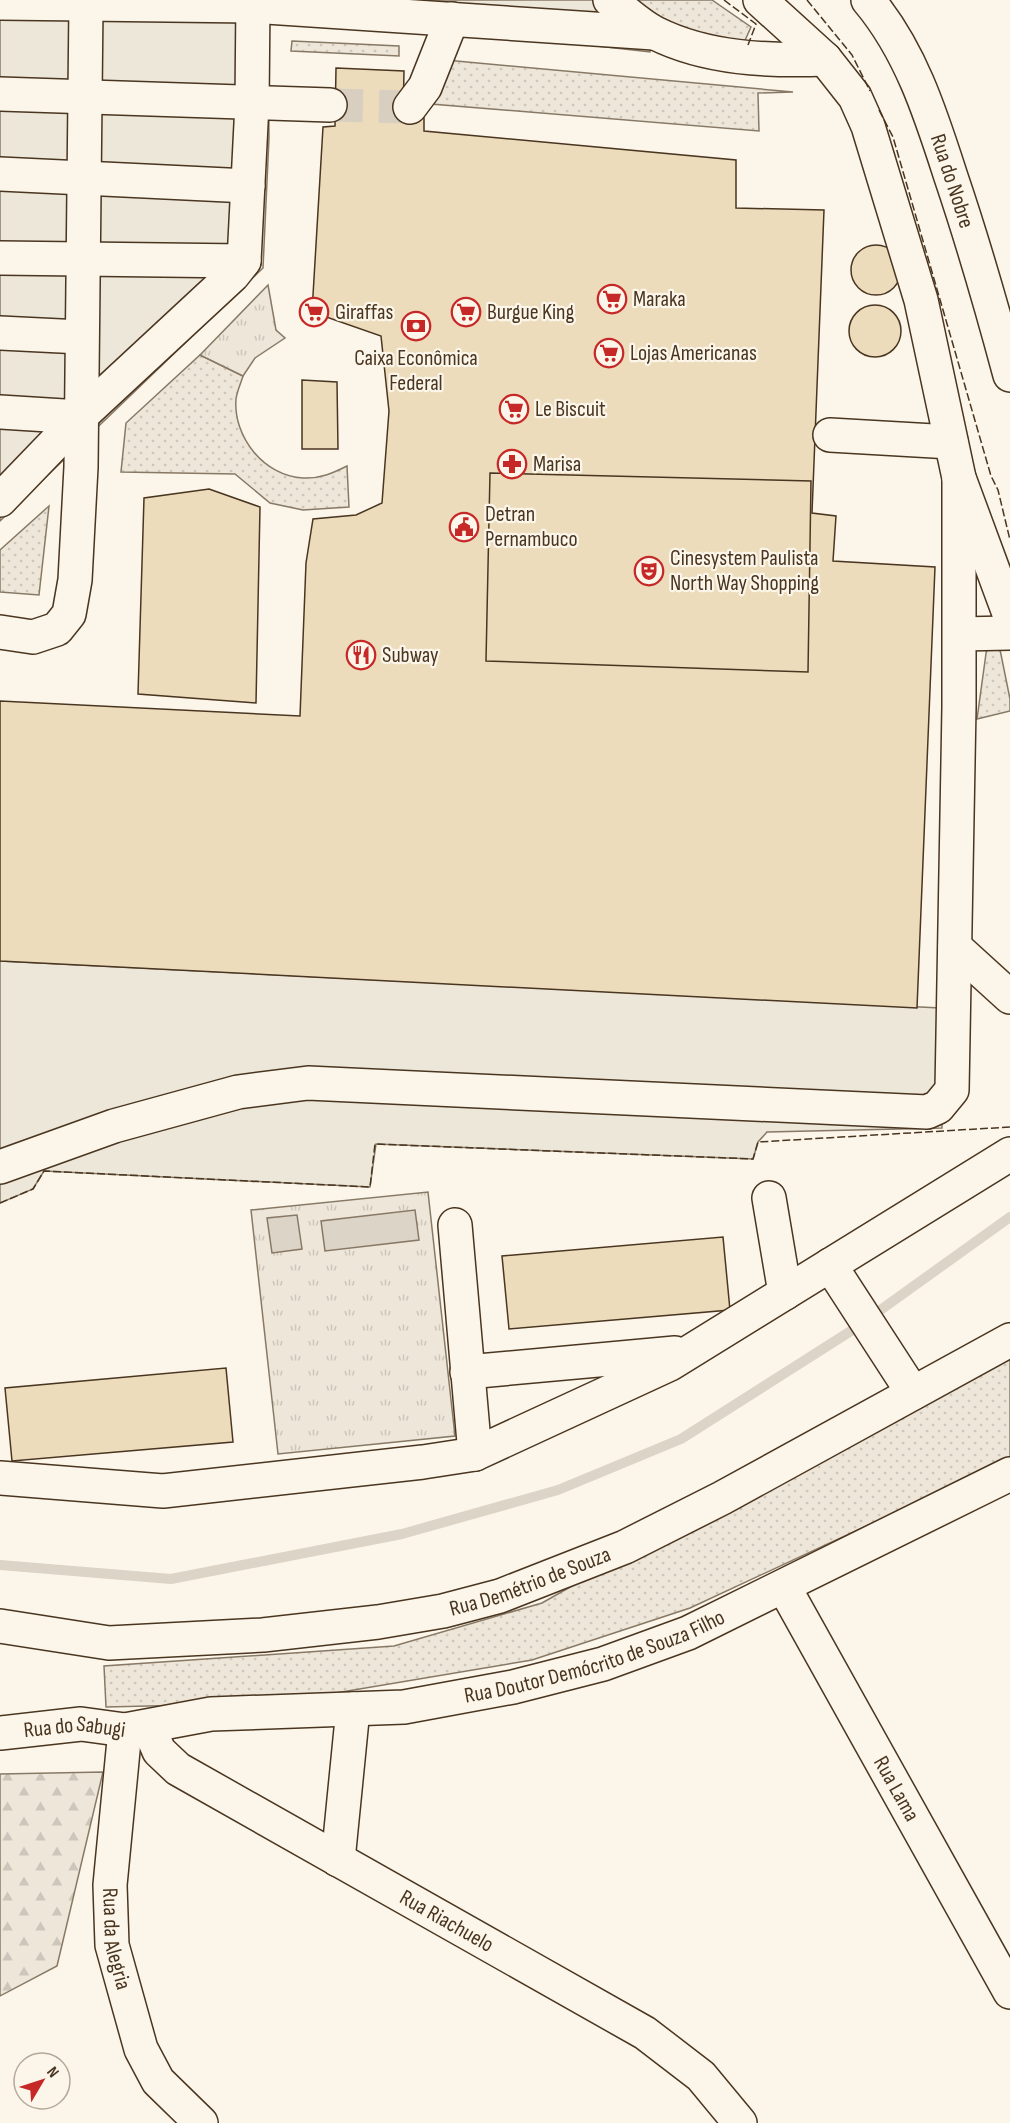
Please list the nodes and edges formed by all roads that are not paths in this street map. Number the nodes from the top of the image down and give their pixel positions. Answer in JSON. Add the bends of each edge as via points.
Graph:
{"nodes":[{"id":1,"x":610,"y":0,"type":"edge"},
{"id":2,"x":760,"y":0,"type":"edge"},
{"id":3,"x":868,"y":0,"type":"edge"},
{"id":4,"x":0,"y":3,"type":"edge"},
{"id":5,"x":252,"y":3,"type":"edge"},
{"id":6,"x":86,"y":4,"type":"junction"},
{"id":7,"x":452,"y":20,"type":"junction"},
{"id":8,"x":654,"y":33,"type":"junction"},
{"id":9,"x":825,"y":59,"type":"junction"},
{"id":10,"x":0,"y":94,"type":"edge"},
{"id":11,"x":84,"y":99,"type":"junction"},
{"id":12,"x":252,"y":104,"type":"junction"},
{"id":13,"x":330,"y":105,"type":"tunnel mouth"},
{"id":14,"x":410,"y":107,"type":"dead end"},
{"id":15,"x":0,"y":174,"type":"edge"},
{"id":16,"x":83,"y":177,"type":"junction"},
{"id":17,"x":248,"y":186,"type":"junction"},
{"id":18,"x":0,"y":258,"type":"edge"},
{"id":19,"x":82,"y":261,"type":"junction"},
{"id":20,"x":243,"y":261,"type":"junction"},
{"id":21,"x":0,"y":333,"type":"edge"},
{"id":22,"x":81,"y":337,"type":"junction"},
{"id":23,"x":1010,"y":375,"type":"edge"},
{"id":24,"x":0,"y":412,"type":"edge"},
{"id":25,"x":80,"y":417,"type":"junction"},
{"id":26,"x":830,"y":435,"type":"dead end"},
{"id":27,"x":951,"y":441,"type":"junction"},
{"id":28,"x":959,"y":478,"type":"junction"},
{"id":29,"x":4,"y":492,"type":"edge"},
{"id":30,"x":1010,"y":616,"type":"edge"},
{"id":31,"x":0,"y":632,"type":"edge"},
{"id":32,"x":1010,"y":633,"type":"edge"},
{"id":33,"x":960,"y":634,"type":"junction"},
{"id":34,"x":956,"y":947,"type":"junction"},
{"id":35,"x":1010,"y":996,"type":"edge"},
{"id":36,"x":1010,"y":1154,"type":"edge"},
{"id":37,"x":0,"y":1167,"type":"edge"},
{"id":38,"x":769,"y":1198,"type":"dead end"},
{"id":39,"x":455,"y":1225,"type":"dead end"},
{"id":40,"x":830,"y":1265,"type":"junction"},
{"id":41,"x":784,"y":1293,"type":"junction"},
{"id":42,"x":1010,"y":1340,"type":"edge"},
{"id":43,"x":690,"y":1351,"type":"junction"},
{"id":44,"x":467,"y":1372,"type":"junction"},
{"id":45,"x":913,"y":1393,"type":"junction"},
{"id":46,"x":475,"y":1454,"type":"junction"},
{"id":47,"x":1010,"y":1473,"type":"edge"},
{"id":48,"x":0,"y":1478,"type":"edge"},
{"id":49,"x":784,"y":1587,"type":"junction"},
{"id":50,"x":0,"y":1626,"type":"edge"},
{"id":51,"x":353,"y":1709,"type":"junction"},
{"id":52,"x":137,"y":1729,"type":"junction"},
{"id":53,"x":0,"y":1733,"type":"edge"},
{"id":54,"x":338,"y":1860,"type":"junction"},
{"id":55,"x":1010,"y":1992,"type":"edge"},
{"id":56,"x":201,"y":2123,"type":"edge"},
{"id":57,"x":740,"y":2123,"type":"edge"}],
"edges":[{"from":1,"to":8,"type":"street"},
{"from":2,"to":9,"type":"street"},
{"from":3,"to":23,"type":"street","name":"Rua do Nobre","via":[[882,17],[924,93],[976,251]]},
{"from":4,"to":6,"type":"street"},
{"from":5,"to":6,"type":"street"},
{"from":5,"to":7,"type":"street"},
{"from":5,"to":12,"type":"street"},
{"from":6,"to":11,"type":"street"},
{"from":7,"to":8,"type":"street"},
{"from":7,"to":14,"type":"street","via":[[425,87]]},
{"from":8,"to":9,"type":"street","via":[[708,52],[786,61]]},
{"from":9,"to":27,"type":"street","via":[[855,97],[868,126],[921,300]]},
{"from":10,"to":11,"type":"street"},
{"from":11,"to":12,"type":"street"},
{"from":11,"to":16,"type":"street"},
{"from":12,"to":13,"type":"street"},
{"from":12,"to":17,"type":"street"},
{"from":15,"to":16,"type":"street"},
{"from":16,"to":17,"type":"street"},
{"from":16,"to":19,"type":"street"},
{"from":17,"to":20,"type":"street"},
{"from":18,"to":19,"type":"street"},
{"from":19,"to":20,"type":"street"},
{"from":19,"to":22,"type":"street"},
{"from":20,"to":25,"type":"street","via":[[233,275]]},
{"from":21,"to":22,"type":"street"},
{"from":22,"to":25,"type":"street"},
{"from":24,"to":25,"type":"street"},
{"from":25,"to":29,"type":"street"},
{"from":25,"to":31,"type":"street","via":[[77,547],[69,614],[57,629],[33,637]]},
{"from":26,"to":27,"type":"street"},
{"from":27,"to":28,"type":"street"},
{"from":28,"to":30,"type":"street"},
{"from":28,"to":33,"type":"street"},
{"from":32,"to":33,"type":"street"},
{"from":33,"to":34,"type":"street"},
{"from":34,"to":35,"type":"street"},
{"from":34,"to":37,"type":"street","via":[[952,1090],[946,1100],[927,1112],[308,1083],[238,1092],[114,1126]]},
{"from":36,"to":40,"type":"street"},
{"from":38,"to":41,"type":"street"},
{"from":39,"to":44,"type":"street"},
{"from":40,"to":41,"type":"street"},
{"from":40,"to":45,"type":"street"},
{"from":41,"to":43,"type":"street"},
{"from":42,"to":45,"type":"street","name":"Rua Demétrio de Souza"},
{"from":43,"to":44,"type":"street"},
{"from":43,"to":46,"type":"street","via":[[670,1364]]},
{"from":44,"to":46,"type":"street"},
{"from":45,"to":50,"type":"street","name":"Rua Demétrio de Souza","via":[[625,1547],[500,1596],[443,1611],[378,1623],[263,1635],[109,1643]]},
{"from":46,"to":48,"type":"street","via":[[163,1491]]},
{"from":47,"to":49,"type":"street","name":"Rua Doutor Demócrito de Souza Filho"},
{"from":49,"to":51,"type":"street","name":"Rua Doutor Demócrito de Souza Filho","via":[[688,1633],[603,1664],[404,1707]]},
{"from":49,"to":55,"type":"street","name":"Rua Lama"},
{"from":51,"to":52,"type":"street","name":"Rua Doutor Demócrito de Souza Filho","via":[[211,1714]]},
{"from":51,"to":54,"type":"street"},
{"from":52,"to":53,"type":"street","name":"Rua do Sabugi","via":[[81,1724]]},
{"from":52,"to":54,"type":"street","name":"Rua Riachuelo","via":[[178,1769]]},
{"from":52,"to":56,"type":"street","name":"Rua da Alegria","via":[[110,1885],[112,1945],[141,2049],[158,2081]]},
{"from":54,"to":57,"type":"street","name":"Rua Riachuelo","via":[[645,2033],[701,2076]]}]}
